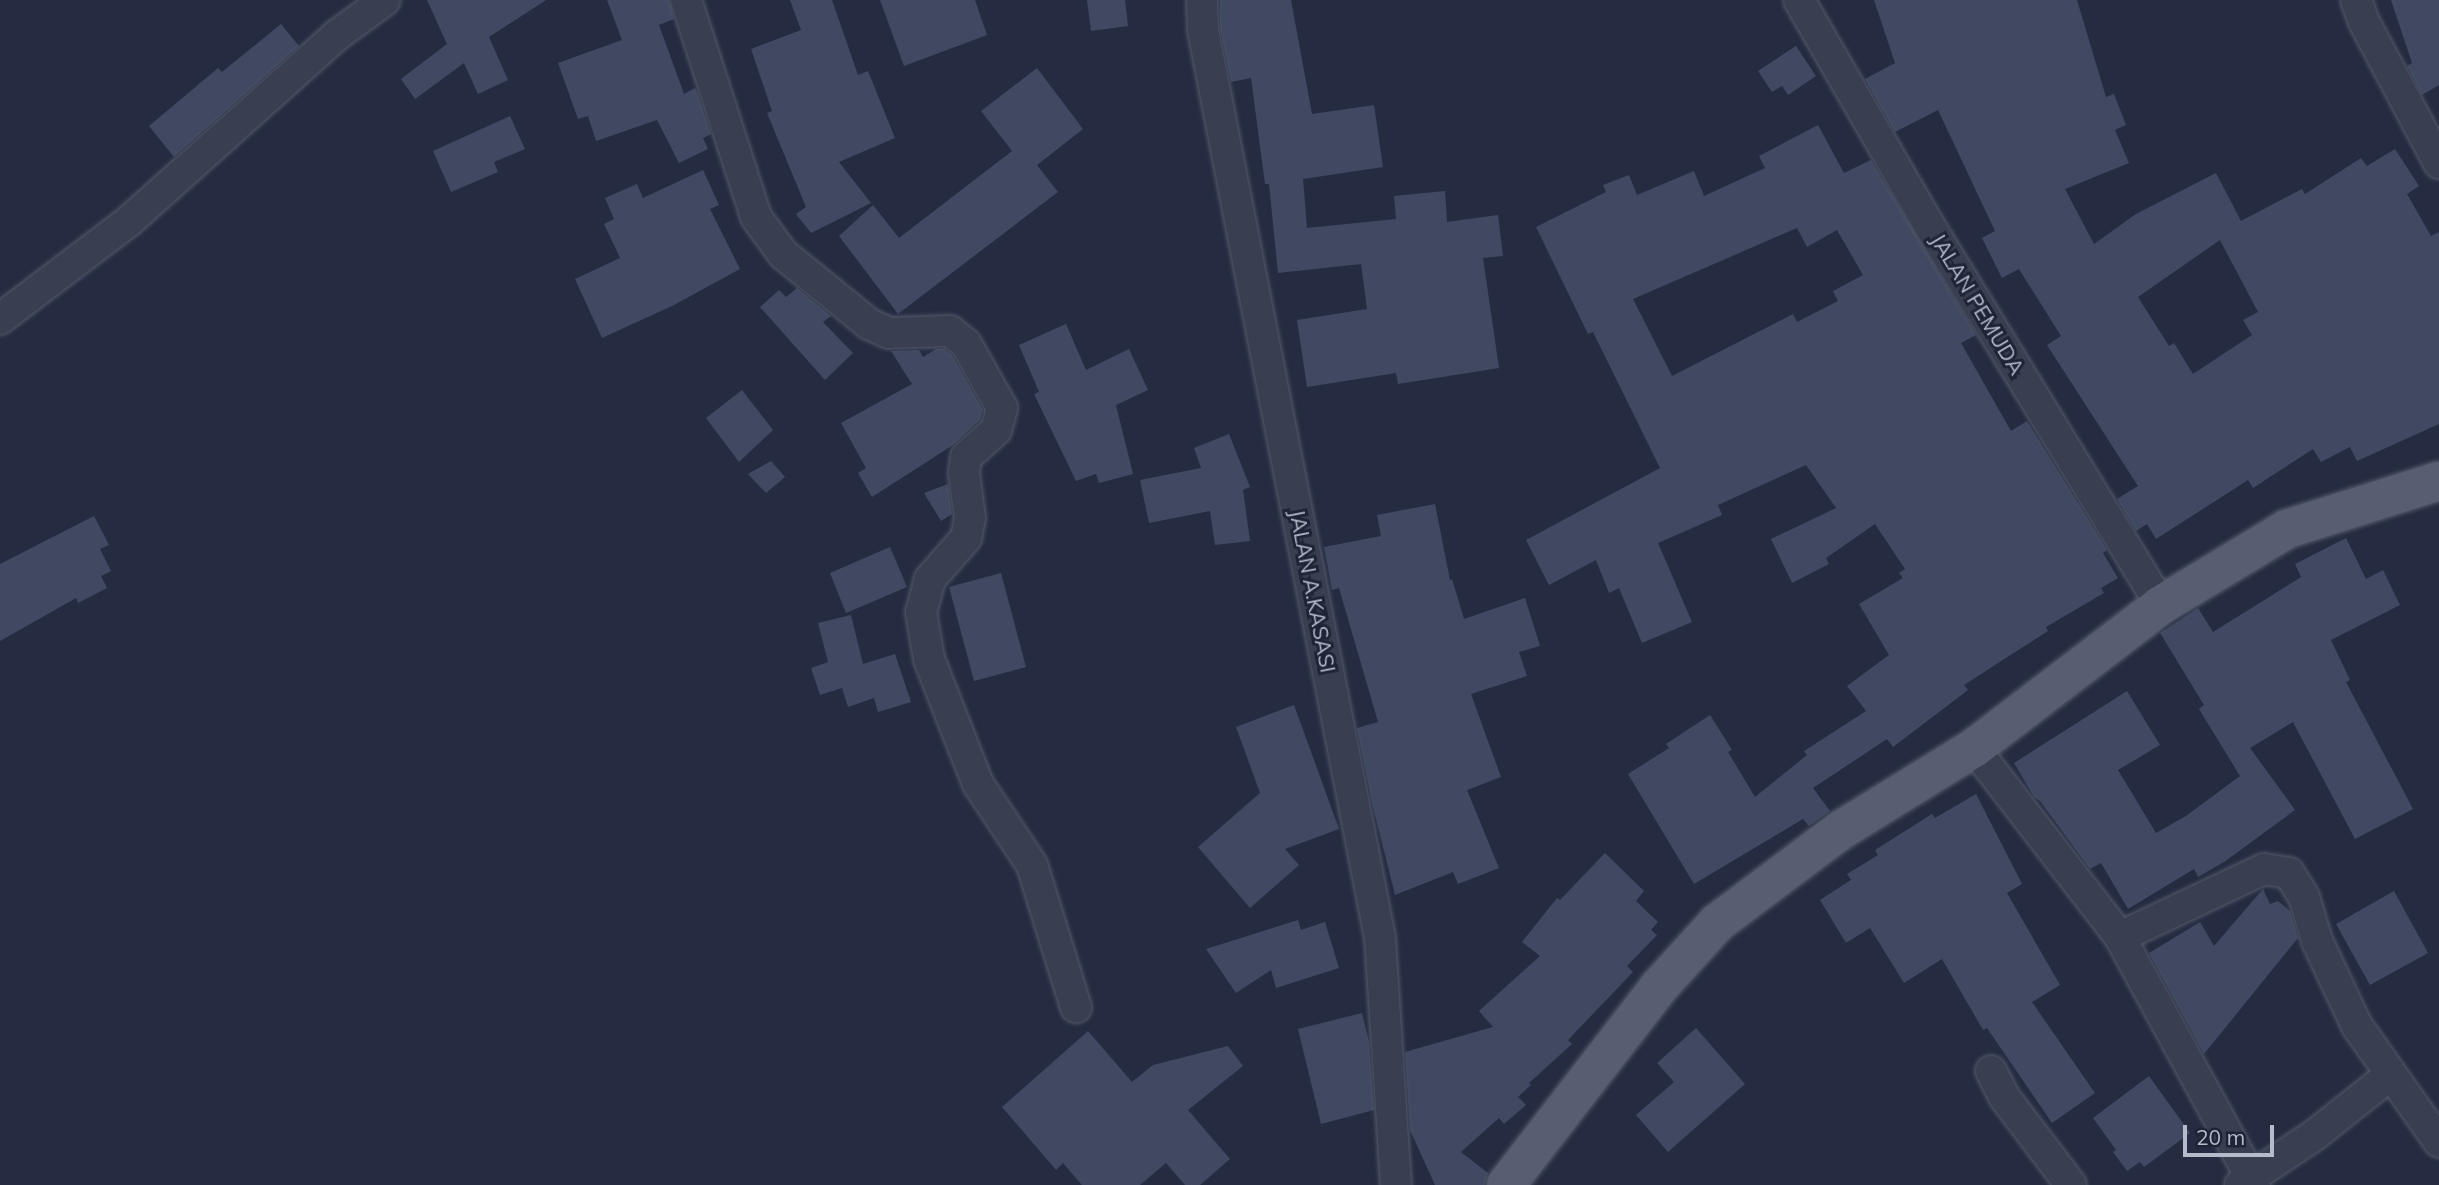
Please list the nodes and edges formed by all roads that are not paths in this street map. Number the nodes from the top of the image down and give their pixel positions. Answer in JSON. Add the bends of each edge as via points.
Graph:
{"nodes":[{"id":1,"x":385,"y":0,"type":"edge"},
{"id":2,"x":686,"y":0,"type":"edge"},
{"id":3,"x":1202,"y":0,"type":"edge"},
{"id":4,"x":1799,"y":0,"type":"edge"},
{"id":5,"x":2356,"y":0,"type":"edge"},
{"id":6,"x":2439,"y":163,"type":"edge"},
{"id":7,"x":0,"y":319,"type":"edge"},
{"id":8,"x":2439,"y":481,"type":"edge"},
{"id":9,"x":2161,"y":605,"type":"junction"},
{"id":10,"x":1975,"y":748,"type":"junction"},
{"id":11,"x":2120,"y":937,"type":"junction"},
{"id":12,"x":1076,"y":1007,"type":"dead end"},
{"id":13,"x":1991,"y":1071,"type":"dead end"},
{"id":14,"x":2389,"y":1076,"type":"junction"},
{"id":15,"x":2439,"y":1142,"type":"edge"},
{"id":16,"x":2249,"y":1183,"type":"edge"},
{"id":17,"x":1396,"y":1185,"type":"edge"},
{"id":18,"x":1506,"y":1185,"type":"edge"},
{"id":19,"x":2071,"y":1185,"type":"edge"}],
"edges":[{"from":1,"to":7,"type":"street","via":[[337,35],[128,222]]},
{"from":2,"to":12,"type":"street","via":[[756,217],[783,254],[869,324],[889,333],[950,331],[966,344],[1002,408],[996,430],[965,457],[970,518],[966,538],[930,579],[921,611],[929,659],[978,784],[1031,865]]},
{"from":3,"to":17,"type":"street","name":"JALAN A.KASASI","via":[[1203,30],[1380,938]]},
{"from":4,"to":9,"type":"street","name":"JALAN PEMUDA","via":[[1929,225]]},
{"from":5,"to":6,"type":"street"},
{"from":8,"to":9,"type":"main road","via":[[2287,529]]},
{"from":9,"to":10,"type":"main road"},
{"from":10,"to":11,"type":"street"},
{"from":10,"to":18,"type":"main road","via":[[1842,830],[1717,923],[1659,987]]},
{"from":11,"to":14,"type":"street","via":[[2264,869],[2289,873],[2304,897],[2340,993]]},
{"from":11,"to":16,"type":"street"},
{"from":13,"to":19,"type":"street"},
{"from":14,"to":15,"type":"street"},
{"from":14,"to":16,"type":"street"}]}
